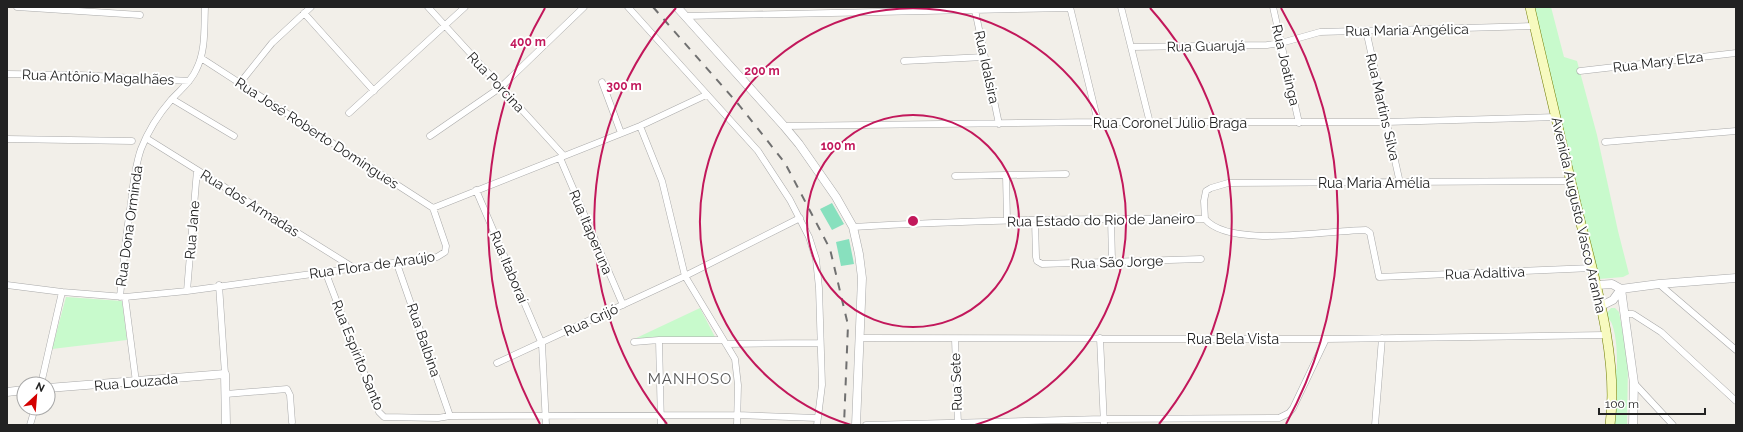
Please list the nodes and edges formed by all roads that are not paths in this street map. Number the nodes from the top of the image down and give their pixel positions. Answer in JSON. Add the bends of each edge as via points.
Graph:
{"nodes":[{"id":1,"x":17,"y":7,"type":"edge"},
{"id":2,"x":205,"y":7,"type":"edge"},
{"id":3,"x":311,"y":7,"type":"edge"},
{"id":4,"x":428,"y":7,"type":"edge"},
{"id":5,"x":465,"y":7,"type":"edge"},
{"id":6,"x":584,"y":7,"type":"edge"},
{"id":7,"x":628,"y":7,"type":"edge"},
{"id":8,"x":1121,"y":7,"type":"edge"},
{"id":9,"x":1273,"y":7,"type":"edge"},
{"id":10,"x":1530,"y":7,"type":"edge"},
{"id":11,"x":1070,"y":8,"type":"edge"},
{"id":12,"x":975,"y":10,"type":"junction"},
{"id":13,"x":682,"y":11,"type":"edge"},
{"id":14,"x":304,"y":13,"type":"junction"},
{"id":15,"x":140,"y":15,"type":"dead end"},
{"id":16,"x":445,"y":26,"type":"junction"},
{"id":17,"x":1535,"y":26,"type":"junction"},
{"id":18,"x":1366,"y":30,"type":"junction"},
{"id":19,"x":1281,"y":43,"type":"junction"},
{"id":20,"x":1131,"y":47,"type":"junction"},
{"id":21,"x":1736,"y":53,"type":"edge"},
{"id":22,"x":984,"y":57,"type":"junction"},
{"id":23,"x":201,"y":58,"type":"junction"},
{"id":24,"x":904,"y":61,"type":"dead end"},
{"id":25,"x":1580,"y":71,"type":"dead end"},
{"id":26,"x":7,"y":74,"type":"edge"},
{"id":27,"x":190,"y":81,"type":"junction"},
{"id":28,"x":602,"y":82,"type":"dead end"},
{"id":29,"x":240,"y":83,"type":"junction"},
{"id":30,"x":501,"y":87,"type":"junction"},
{"id":31,"x":374,"y":91,"type":"junction"},
{"id":32,"x":706,"y":95,"type":"junction"},
{"id":33,"x":172,"y":99,"type":"junction"},
{"id":34,"x":349,"y":113,"type":"dead end"},
{"id":35,"x":1556,"y":117,"type":"junction"},
{"id":36,"x":1098,"y":122,"type":"junction"},
{"id":37,"x":1386,"y":122,"type":"junction"},
{"id":38,"x":1150,"y":123,"type":"junction"},
{"id":39,"x":1300,"y":123,"type":"junction"},
{"id":40,"x":999,"y":124,"type":"junction"},
{"id":41,"x":640,"y":126,"type":"junction"},
{"id":42,"x":784,"y":126,"type":"junction"},
{"id":43,"x":1736,"y":131,"type":"edge"},
{"id":44,"x":620,"y":133,"type":"junction"},
{"id":45,"x":234,"y":136,"type":"dead end"},
{"id":46,"x":430,"y":136,"type":"dead end"},
{"id":47,"x":146,"y":138,"type":"junction"},
{"id":48,"x":7,"y":139,"type":"edge"},
{"id":49,"x":132,"y":141,"type":"dead end"},
{"id":50,"x":1605,"y":142,"type":"dead end"},
{"id":51,"x":562,"y":157,"type":"junction"},
{"id":52,"x":197,"y":170,"type":"junction"},
{"id":53,"x":1066,"y":174,"type":"dead end"},
{"id":54,"x":1006,"y":175,"type":"junction"},
{"id":55,"x":955,"y":176,"type":"dead end"},
{"id":56,"x":1571,"y":181,"type":"junction"},
{"id":57,"x":1400,"y":183,"type":"junction"},
{"id":58,"x":476,"y":190,"type":"junction"},
{"id":59,"x":433,"y":208,"type":"junction"},
{"id":60,"x":800,"y":218,"type":"junction"},
{"id":61,"x":1111,"y":218,"type":"junction"},
{"id":62,"x":1205,"y":218,"type":"junction"},
{"id":63,"x":1007,"y":221,"type":"junction"},
{"id":64,"x":1035,"y":221,"type":"junction"},
{"id":65,"x":853,"y":227,"type":"junction"},
{"id":66,"x":1201,"y":259,"type":"dead end"},
{"id":67,"x":1112,"y":261,"type":"junction"},
{"id":68,"x":397,"y":264,"type":"junction"},
{"id":69,"x":354,"y":268,"type":"junction"},
{"id":70,"x":1592,"y":268,"type":"junction"},
{"id":71,"x":325,"y":271,"type":"junction"},
{"id":72,"x":685,"y":276,"type":"junction"},
{"id":73,"x":1379,"y":277,"type":"joint"},
{"id":74,"x":1736,"y":278,"type":"edge"},
{"id":75,"x":1659,"y":284,"type":"junction"},
{"id":76,"x":7,"y":285,"type":"edge"},
{"id":77,"x":219,"y":285,"type":"junction"},
{"id":78,"x":1597,"y":285,"type":"junction"},
{"id":79,"x":1620,"y":289,"type":"junction"},
{"id":80,"x":188,"y":291,"type":"junction"},
{"id":81,"x":62,"y":292,"type":"junction"},
{"id":82,"x":123,"y":297,"type":"junction"},
{"id":83,"x":623,"y":305,"type":"junction"},
{"id":84,"x":1601,"y":306,"type":"junction"},
{"id":85,"x":1624,"y":314,"type":"junction"},
{"id":86,"x":1605,"y":335,"type":"junction"},
{"id":87,"x":860,"y":338,"type":"junction"},
{"id":88,"x":1100,"y":338,"type":"junction"},
{"id":89,"x":1382,"y":338,"type":"junction"},
{"id":90,"x":955,"y":339,"type":"junction"},
{"id":91,"x":1326,"y":339,"type":"junction"},
{"id":92,"x":659,"y":340,"type":"junction"},
{"id":93,"x":634,"y":342,"type":"dead end"},
{"id":94,"x":724,"y":342,"type":"junction"},
{"id":95,"x":542,"y":344,"type":"junction"},
{"id":96,"x":820,"y":344,"type":"junction"},
{"id":97,"x":1736,"y":350,"type":"edge"},
{"id":98,"x":497,"y":363,"type":"dead end"},
{"id":99,"x":225,"y":374,"type":"junction"},
{"id":100,"x":43,"y":376,"type":"edge"},
{"id":101,"x":136,"y":382,"type":"junction"},
{"id":102,"x":1634,"y":383,"type":"junction"},
{"id":103,"x":56,"y":387,"type":"edge"},
{"id":104,"x":226,"y":394,"type":"junction"},
{"id":105,"x":1736,"y":401,"type":"edge"},
{"id":106,"x":661,"y":415,"type":"junction"},
{"id":107,"x":737,"y":415,"type":"junction"},
{"id":108,"x":450,"y":416,"type":"junction"},
{"id":109,"x":546,"y":417,"type":"junction"},
{"id":110,"x":438,"y":418,"type":"junction"},
{"id":111,"x":817,"y":418,"type":"junction"},
{"id":112,"x":292,"y":422,"type":"dead end"},
{"id":113,"x":1104,"y":422,"type":"edge"},
{"id":114,"x":958,"y":424,"type":"edge"},
{"id":115,"x":226,"y":425,"type":"edge"},
{"id":116,"x":438,"y":425,"type":"edge"},
{"id":117,"x":546,"y":425,"type":"edge"},
{"id":118,"x":661,"y":425,"type":"edge"},
{"id":119,"x":737,"y":425,"type":"edge"},
{"id":120,"x":817,"y":425,"type":"edge"},
{"id":121,"x":856,"y":425,"type":"edge"},
{"id":122,"x":866,"y":425,"type":"edge"},
{"id":123,"x":1375,"y":425,"type":"edge"},
{"id":124,"x":1610,"y":425,"type":"edge"},
{"id":125,"x":1633,"y":425,"type":"edge"},
{"id":126,"x":1673,"y":425,"type":"edge"}],
"edges":[{"from":1,"to":15,"type":"street"},
{"from":2,"to":23,"type":"street","name":"Rua Dona Orminda"},
{"from":3,"to":14,"type":"street"},
{"from":4,"to":16,"type":"street","name":"Rua Porcina"},
{"from":5,"to":16,"type":"street"},
{"from":6,"to":30,"type":"street"},
{"from":7,"to":32,"type":"street"},
{"from":8,"to":20,"type":"street"},
{"from":9,"to":19,"type":"street","name":"Rua Joatinga"},
{"from":10,"to":17,"type":"main road","name":"Avenida Augusto Vasco Aranha"},
{"from":11,"to":12,"type":"street"},
{"from":11,"to":36,"type":"street"},
{"from":12,"to":13,"type":"street"},
{"from":12,"to":22,"type":"street","name":"Rua Idalsira"},
{"from":13,"to":42,"type":"street"},
{"from":14,"to":29,"type":"street","via":[[272,43]]},
{"from":14,"to":31,"type":"street"},
{"from":16,"to":30,"type":"street","name":"Rua Porcina"},
{"from":16,"to":31,"type":"street"},
{"from":17,"to":18,"type":"street","name":"Rua Maria Angélica"},
{"from":17,"to":35,"type":"main road","name":"Avenida Augusto Vasco Aranha"},
{"from":18,"to":19,"type":"street","name":"Rua Maria Angélica","via":[[1320,32]]},
{"from":18,"to":37,"type":"street","name":"Rua Martins Silva"},
{"from":19,"to":20,"type":"street","name":"Rua Guarujá"},
{"from":19,"to":39,"type":"street","name":"Rua Joatinga"},
{"from":20,"to":38,"type":"street"},
{"from":21,"to":25,"type":"street","name":"Rua Mary Elza"},
{"from":22,"to":24,"type":"street"},
{"from":22,"to":40,"type":"street","name":"Rua Idalsira"},
{"from":23,"to":27,"type":"street","name":"Rua Dona Orminda"},
{"from":23,"to":29,"type":"street","name":"Rua José Roberto Domingues"},
{"from":26,"to":27,"type":"street","name":"Rua Antônio Magalhães","via":[[79,74]]},
{"from":27,"to":33,"type":"street","name":"Rua Dona Orminda"},
{"from":28,"to":44,"type":"street"},
{"from":29,"to":59,"type":"street","name":"Rua José Roberto Domingues"},
{"from":30,"to":46,"type":"street"},
{"from":30,"to":51,"type":"street","name":"Rua Porcina"},
{"from":31,"to":34,"type":"street"},
{"from":32,"to":41,"type":"street"},
{"from":32,"to":60,"type":"street","via":[[758,151]]},
{"from":33,"to":45,"type":"street"},
{"from":33,"to":47,"type":"street","name":"Rua Dona Orminda"},
{"from":35,"to":37,"type":"street","name":"Rua Coronel Júlio Braga"},
{"from":35,"to":56,"type":"main road","name":"Avenida Augusto Vasco Aranha"},
{"from":36,"to":38,"type":"street","name":"Rua Coronel Júlio Braga"},
{"from":36,"to":40,"type":"street","name":"Rua Coronel Júlio Braga"},
{"from":37,"to":39,"type":"street","name":"Rua Coronel Júlio Braga"},
{"from":37,"to":57,"type":"street","name":"Rua Martins Silva"},
{"from":38,"to":39,"type":"street","name":"Rua Coronel Júlio Braga"},
{"from":40,"to":42,"type":"street","name":"Rua Coronel Júlio Braga"},
{"from":41,"to":44,"type":"street"},
{"from":41,"to":72,"type":"street","via":[[662,181]]},
{"from":42,"to":65,"type":"street","via":[[836,197]]},
{"from":43,"to":50,"type":"street"},
{"from":44,"to":51,"type":"street"},
{"from":47,"to":52,"type":"street","name":"Rua dos Armadas"},
{"from":47,"to":82,"type":"street","name":"Rua Dona Orminda","via":[[137,162],[133,187]]},
{"from":48,"to":49,"type":"street"},
{"from":51,"to":58,"type":"street"},
{"from":51,"to":83,"type":"street","name":"Rua Itaperuna"},
{"from":52,"to":69,"type":"street","name":"Rua dos Armadas"},
{"from":52,"to":80,"type":"street","name":"Rua Jane"},
{"from":53,"to":54,"type":"street"},
{"from":54,"to":55,"type":"street"},
{"from":54,"to":63,"type":"street"},
{"from":56,"to":57,"type":"street","name":"Rua Maria Amélia"},
{"from":56,"to":70,"type":"main road","name":"Avenida Augusto Vasco Aranha"},
{"from":57,"to":62,"type":"street","name":"Rua Maria Amélia","via":[[1228,183],[1206,191]]},
{"from":58,"to":59,"type":"street"},
{"from":58,"to":95,"type":"street","name":"Rua Itaboraí"},
{"from":59,"to":68,"type":"street","name":"Rua Flora de Araújo","via":[[445,241],[445,252],[437,257]]},
{"from":60,"to":72,"type":"street","name":"Rua Grijó"},
{"from":60,"to":96,"type":"street","via":[[816,259]]},
{"from":61,"to":62,"type":"street","name":"Rua Estado do Rio de Janeiro"},
{"from":61,"to":64,"type":"street","name":"Rua Estado do Rio de Janeiro"},
{"from":61,"to":67,"type":"street"},
{"from":62,"to":73,"type":"street","name":"Rua Estado do Rio de Janeiro","via":[[1214,227],[1230,233],[1294,236],[1366,230],[1370,233]]},
{"from":63,"to":64,"type":"street","name":"Rua Estado do Rio de Janeiro"},
{"from":63,"to":65,"type":"street","name":"Rua Estado do Rio de Janeiro"},
{"from":64,"to":67,"type":"street","name":"Rua São Jorge","via":[[1036,257],[1039,263]]},
{"from":65,"to":87,"type":"street","via":[[862,278]]},
{"from":66,"to":67,"type":"street","name":"Rua São Jorge"},
{"from":68,"to":69,"type":"street","name":"Rua Flora de Araújo"},
{"from":68,"to":108,"type":"street","name":"Rua Balbina"},
{"from":69,"to":71,"type":"street","name":"Rua Flora de Araújo"},
{"from":70,"to":73,"type":"street","name":"Rua Adaltiva"},
{"from":70,"to":78,"type":"main road","name":"Avenida Augusto Vasco Aranha"},
{"from":71,"to":77,"type":"street","name":"Rua Flora de Araújo"},
{"from":71,"to":110,"type":"street","name":"Rua Espírito Santo","via":[[379,412],[386,417]]},
{"from":72,"to":83,"type":"street","name":"Rua Grijó"},
{"from":72,"to":94,"type":"street"},
{"from":74,"to":75,"type":"street"},
{"from":75,"to":79,"type":"street"},
{"from":75,"to":97,"type":"street"},
{"from":76,"to":81,"type":"street","name":"Rua Flora de Araújo"},
{"from":77,"to":80,"type":"street","name":"Rua Flora de Araújo"},
{"from":77,"to":99,"type":"street"},
{"from":78,"to":79,"type":"street","via":[[1612,284]]},
{"from":78,"to":84,"type":"main road","name":"Avenida Augusto Vasco Aranha"},
{"from":79,"to":84,"type":"street","via":[[1613,300]]},
{"from":79,"to":85,"type":"street"},
{"from":80,"to":82,"type":"street","name":"Rua Flora de Araújo"},
{"from":81,"to":82,"type":"street","name":"Rua Flora de Araújo"},
{"from":81,"to":100,"type":"street"},
{"from":82,"to":101,"type":"street","name":"Rua Dona Orminda"},
{"from":83,"to":95,"type":"street","name":"Rua Grijó"},
{"from":84,"to":86,"type":"main road","name":"Avenida Augusto Vasco Aranha"},
{"from":85,"to":102,"type":"street"},
{"from":85,"to":105,"type":"street","via":[[1633,314],[1661,332]]},
{"from":86,"to":89,"type":"street","name":"Rua Bela Vista"},
{"from":86,"to":124,"type":"main road","name":"Avenida Augusto Vasco Aranha","via":[[1613,398]]},
{"from":87,"to":90,"type":"street","name":"Rua Bela Vista"},
{"from":87,"to":121,"type":"street"},
{"from":88,"to":90,"type":"street","name":"Rua Bela Vista"},
{"from":88,"to":91,"type":"street","name":"Rua Bela Vista"},
{"from":88,"to":113,"type":"street"},
{"from":89,"to":91,"type":"street","name":"Rua Bela Vista"},
{"from":89,"to":123,"type":"street"},
{"from":90,"to":114,"type":"street","name":"Rua Sete"},
{"from":91,"to":113,"type":"street","via":[[1293,408],[1284,416]]},
{"from":92,"to":93,"type":"street"},
{"from":92,"to":94,"type":"street"},
{"from":92,"to":106,"type":"street"},
{"from":94,"to":96,"type":"street"},
{"from":94,"to":107,"type":"street","via":[[732,353],[736,367]]},
{"from":95,"to":98,"type":"street","name":"Rua Grijó"},
{"from":95,"to":109,"type":"street"},
{"from":96,"to":111,"type":"street","via":[[822,385]]},
{"from":99,"to":101,"type":"street","name":"Rua Louzada"},
{"from":99,"to":104,"type":"street"},
{"from":101,"to":103,"type":"street","name":"Rua Louzada"},
{"from":102,"to":125,"type":"street"},
{"from":102,"to":126,"type":"street"},
{"from":104,"to":112,"type":"street","via":[[287,389],[290,395]]},
{"from":104,"to":115,"type":"street"},
{"from":106,"to":107,"type":"street","name":"Rua Espírito Santo"},
{"from":106,"to":109,"type":"street","name":"Rua Espírito Santo"},
{"from":106,"to":118,"type":"street"},
{"from":107,"to":111,"type":"street","name":"Rua Espírito Santo"},
{"from":107,"to":119,"type":"street"},
{"from":108,"to":109,"type":"street","name":"Rua Espírito Santo"},
{"from":108,"to":110,"type":"street","name":"Rua Espírito Santo"},
{"from":109,"to":117,"type":"street"},
{"from":110,"to":116,"type":"street"},
{"from":111,"to":120,"type":"street"},
{"from":113,"to":114,"type":"street"},
{"from":114,"to":122,"type":"street"}]}
